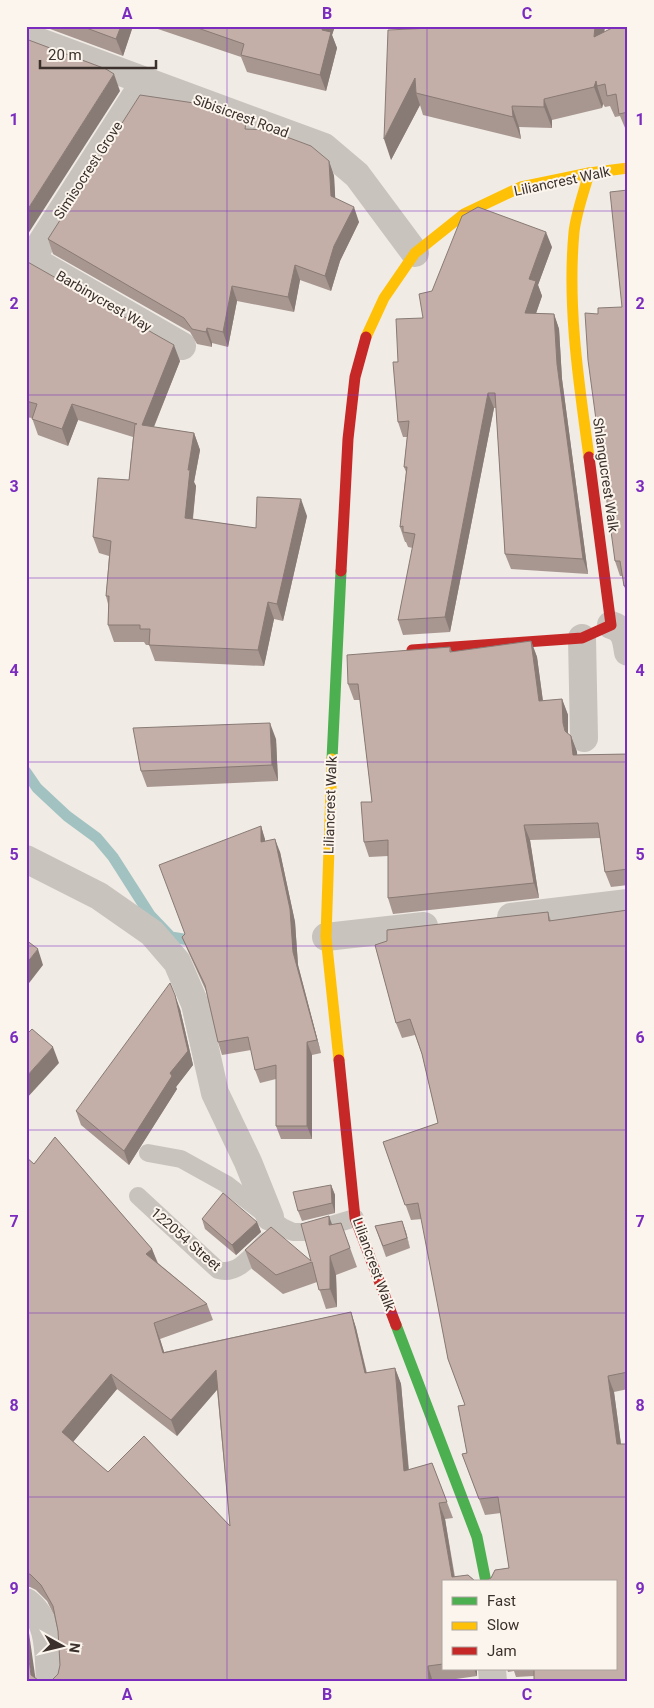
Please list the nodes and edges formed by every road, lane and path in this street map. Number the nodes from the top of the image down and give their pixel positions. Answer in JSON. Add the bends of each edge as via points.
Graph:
{"nodes":[{"id":1,"x":26,"y":37,"type":"edge"},
{"id":2,"x":145,"y":81,"type":"junction"},
{"id":3,"x":628,"y":168,"type":"edge"},
{"id":4,"x":589,"y":172,"type":"junction"},
{"id":5,"x":415,"y":253,"type":"junction"},
{"id":6,"x":28,"y":260,"type":"edge"},
{"id":7,"x":182,"y":346,"type":"dead end"},
{"id":8,"x":611,"y":625,"type":"junction"},
{"id":9,"x":582,"y":638,"type":"junction"},
{"id":10,"x":401,"y":651,"type":"edge"},
{"id":11,"x":628,"y":652,"type":"edge"},
{"id":12,"x":584,"y":738,"type":"dead end"},
{"id":13,"x":26,"y":859,"type":"edge"},
{"id":14,"x":628,"y":903,"type":"edge"},
{"id":15,"x":490,"y":920,"type":"edge"},
{"id":16,"x":452,"y":924,"type":"edge"},
{"id":17,"x":326,"y":937,"type":"junction"},
{"id":18,"x":148,"y":1153,"type":"dead end"},
{"id":19,"x":138,"y":1196,"type":"dead end"},
{"id":20,"x":355,"y":1218,"type":"junction"},
{"id":21,"x":276,"y":1222,"type":"junction"},
{"id":22,"x":486,"y":1580,"type":"edge"},
{"id":23,"x":26,"y":1602,"type":"edge"},
{"id":24,"x":50,"y":1682,"type":"edge"}],
"edges":[{"from":1,"to":2,"type":"street","name":"Sibisicrest Road"},
{"from":2,"to":5,"type":"street","name":"Sibisicrest Road","via":[[324,147],[357,175]]},
{"from":2,"to":6,"type":"street","name":"Simisocrest Grove"},
{"from":3,"to":4,"type":"street","name":"Liliancrest Walk"},
{"from":4,"to":5,"type":"street","name":"Liliancrest Walk","via":[[520,187],[493,199],[446,226]]},
{"from":4,"to":8,"type":"street","name":"Shlangucrest Walk","via":[[574,231],[573,293],[578,377]]},
{"from":5,"to":17,"type":"street","name":"Liliancrest Walk","via":[[384,298],[368,332],[355,377],[348,439]]},
{"from":6,"to":7,"type":"street","name":"Barbinycrest Way"},
{"from":8,"to":9,"type":"street"},
{"from":8,"to":11,"type":"street","via":[[619,628],[625,636]]},
{"from":9,"to":10,"type":"street"},
{"from":9,"to":12,"type":"street"},
{"from":13,"to":21,"type":"street","via":[[99,896],[152,933],[177,962],[195,1004],[215,1093]]},
{"from":14,"to":15,"type":"street"},
{"from":16,"to":17,"type":"street"},
{"from":17,"to":20,"type":"street","name":"Liliancrest Walk"},
{"from":18,"to":21,"type":"lane","via":[[181,1159],[226,1184]]},
{"from":19,"to":21,"type":"lane","name":"122054 Street","via":[[222,1271],[236,1269]]},
{"from":20,"to":21,"type":"lane","via":[[308,1232],[293,1232]]},
{"from":20,"to":22,"type":"street","name":"Liliancrest Walk","via":[[466,1509]]},
{"from":23,"to":24,"type":"street","via":[[42,1619],[45,1628]]}]}
